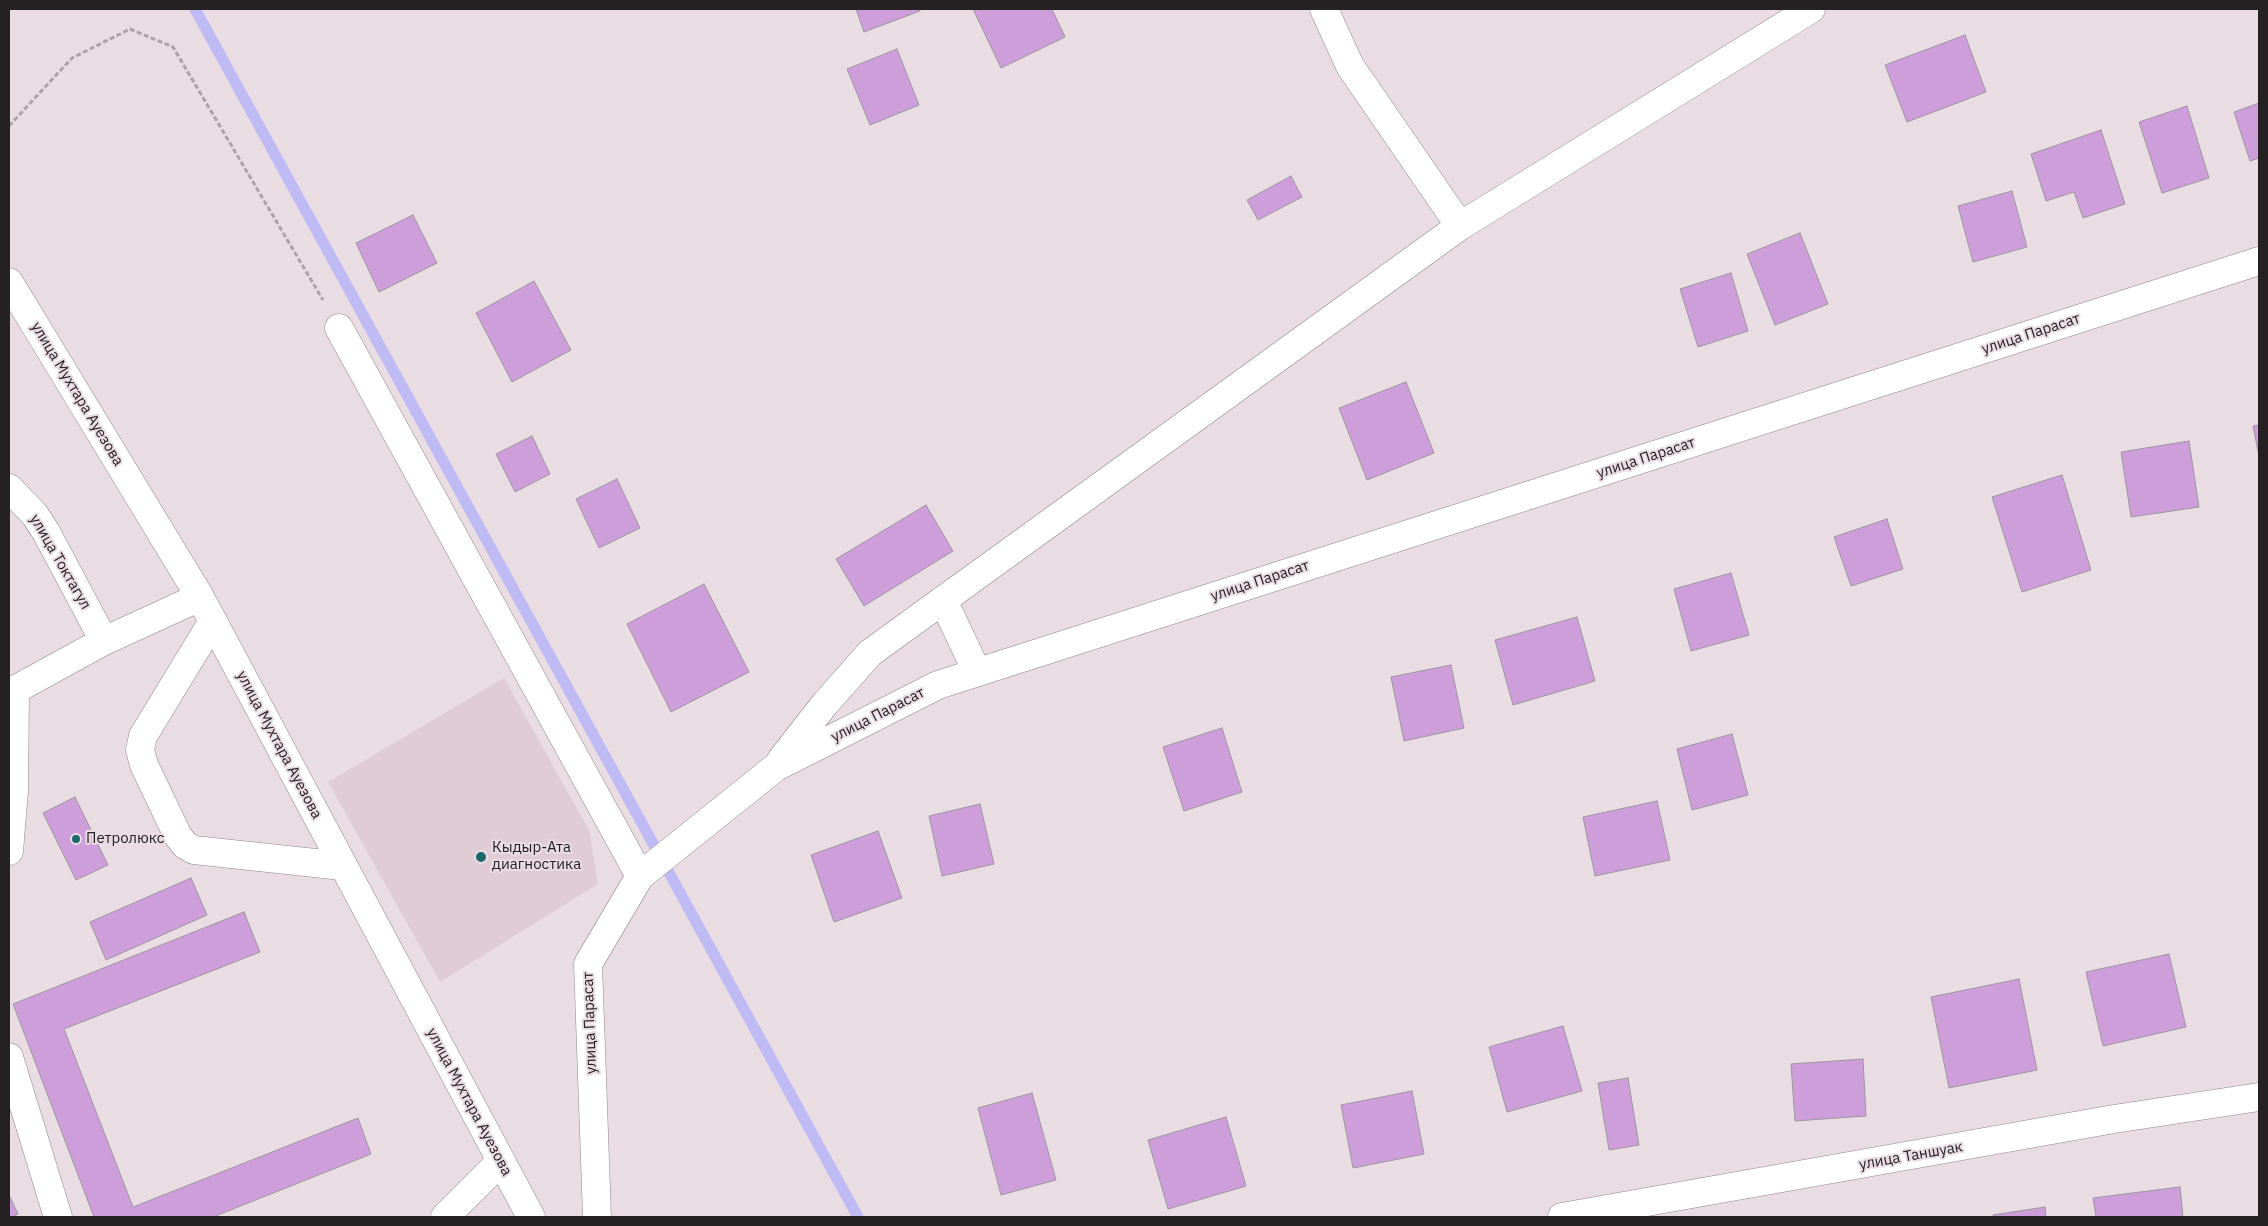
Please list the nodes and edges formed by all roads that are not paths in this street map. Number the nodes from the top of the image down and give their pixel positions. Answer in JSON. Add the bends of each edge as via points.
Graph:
{"nodes":[{"id":1,"x":1324,"y":9,"type":"edge"},
{"id":2,"x":1811,"y":9,"type":"edge"},
{"id":3,"x":1460,"y":226,"type":"junction"},
{"id":4,"x":2259,"y":261,"type":"edge"},
{"id":5,"x":9,"y":282,"type":"edge"},
{"id":6,"x":339,"y":328,"type":"road end"},
{"id":7,"x":9,"y":488,"type":"edge"},
{"id":8,"x":200,"y":597,"type":"junction"},
{"id":9,"x":943,"y":600,"type":"junction"},
{"id":10,"x":213,"y":621,"type":"junction"},
{"id":11,"x":104,"y":641,"type":"junction"},
{"id":12,"x":977,"y":672,"type":"junction"},
{"id":13,"x":12,"y":691,"type":"edge"},
{"id":14,"x":776,"y":767,"type":"junction"},
{"id":15,"x":9,"y":851,"type":"edge"},
{"id":16,"x":343,"y":866,"type":"junction"},
{"id":17,"x":644,"y":874,"type":"junction"},
{"id":18,"x":9,"y":1057,"type":"edge"},
{"id":19,"x":2259,"y":1097,"type":"edge"},
{"id":20,"x":501,"y":1161,"type":"junction"},
{"id":21,"x":58,"y":1217,"type":"edge"},
{"id":22,"x":445,"y":1217,"type":"edge"},
{"id":23,"x":532,"y":1217,"type":"edge"},
{"id":24,"x":597,"y":1217,"type":"edge"},
{"id":25,"x":1562,"y":1217,"type":"edge"}],
"edges":[{"from":1,"to":3,"type":"street","via":[[1350,66]]},
{"from":2,"to":3,"type":"street"},
{"from":3,"to":9,"type":"street"},
{"from":4,"to":12,"type":"street","name":"улица Парасат"},
{"from":5,"to":8,"type":"street","name":"улица Мухтара Ауезова"},
{"from":6,"to":17,"type":"street"},
{"from":7,"to":11,"type":"street","name":"улица Токтагул","via":[[46,532]]},
{"from":8,"to":10,"type":"street","name":"улица Мухтара Ауезова"},
{"from":8,"to":11,"type":"street"},
{"from":9,"to":12,"type":"street"},
{"from":9,"to":14,"type":"street","via":[[870,653]]},
{"from":10,"to":16,"type":"street","name":"улица Мухтара Ауезова"},
{"from":10,"to":16,"type":"street","via":[[143,736],[140,750],[178,836],[194,850]]},
{"from":11,"to":13,"type":"street"},
{"from":12,"to":14,"type":"street","name":"улица Парасат","via":[[938,684]]},
{"from":13,"to":15,"type":"street","via":[[14,791]]},
{"from":14,"to":17,"type":"street","name":"улица Парасат"},
{"from":16,"to":20,"type":"street","name":"улица Мухтара Ауезова"},
{"from":17,"to":24,"type":"street","name":"улица Парасат","via":[[588,964]]},
{"from":18,"to":21,"type":"street"},
{"from":19,"to":25,"type":"street","name":"улица Таншуак","via":[[2114,1119]]},
{"from":20,"to":22,"type":"street"},
{"from":20,"to":23,"type":"street","name":"улица Мухтара Ауезова"}]}
